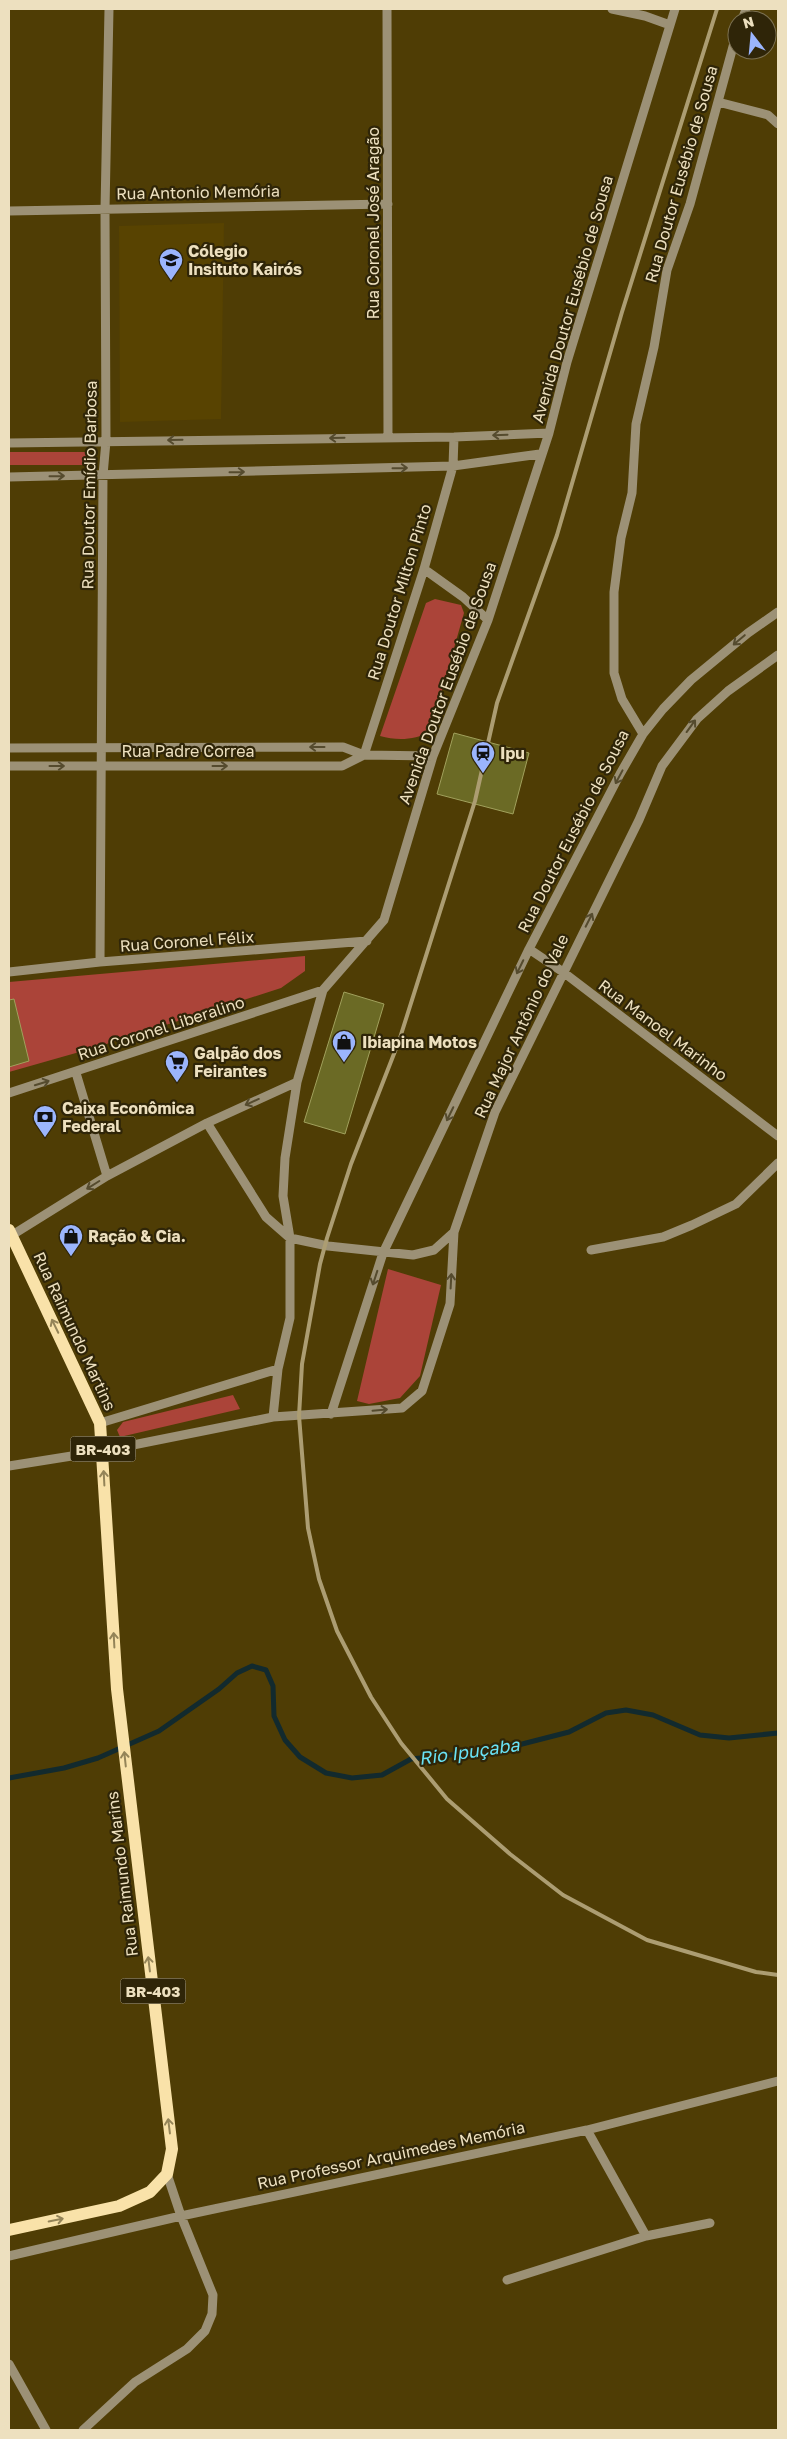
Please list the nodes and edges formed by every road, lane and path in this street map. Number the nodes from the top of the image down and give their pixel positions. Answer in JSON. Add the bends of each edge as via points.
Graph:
{"nodes":[{"id":1,"x":110,"y":9,"type":"edge"},
{"id":2,"x":387,"y":9,"type":"edge"},
{"id":3,"x":612,"y":9,"type":"edge"},
{"id":4,"x":675,"y":9,"type":"edge"},
{"id":5,"x":670,"y":25,"type":"junction"},
{"id":6,"x":729,"y":60,"type":"edge"},
{"id":7,"x":718,"y":102,"type":"junction"},
{"id":8,"x":778,"y":124,"type":"edge"},
{"id":9,"x":388,"y":204,"type":"junction"},
{"id":10,"x":106,"y":209,"type":"junction"},
{"id":11,"x":9,"y":211,"type":"edge"},
{"id":12,"x":548,"y":433,"type":"junction"},
{"id":13,"x":388,"y":437,"type":"junction"},
{"id":14,"x":454,"y":437,"type":"junction"},
{"id":15,"x":106,"y":441,"type":"junction"},
{"id":16,"x":9,"y":443,"type":"edge"},
{"id":17,"x":540,"y":454,"type":"junction"},
{"id":18,"x":453,"y":466,"type":"junction"},
{"id":19,"x":103,"y":475,"type":"junction"},
{"id":20,"x":9,"y":477,"type":"edge"},
{"id":21,"x":424,"y":569,"type":"junction"},
{"id":22,"x":778,"y":612,"type":"edge"},
{"id":23,"x":488,"y":620,"type":"junction"},
{"id":24,"x":778,"y":655,"type":"edge"},
{"id":25,"x":643,"y":734,"type":"junction"},
{"id":26,"x":9,"y":748,"type":"edge"},
{"id":27,"x":102,"y":748,"type":"junction"},
{"id":28,"x":364,"y":754,"type":"junction"},
{"id":29,"x":434,"y":756,"type":"junction"},
{"id":30,"x":9,"y":766,"type":"edge"},
{"id":31,"x":101,"y":766,"type":"junction"},
{"id":32,"x":367,"y":942,"type":"junction"},
{"id":33,"x":529,"y":949,"type":"junction"},
{"id":34,"x":100,"y":962,"type":"junction"},
{"id":35,"x":9,"y":972,"type":"edge"},
{"id":36,"x":563,"y":972,"type":"junction"},
{"id":37,"x":323,"y":990,"type":"junction"},
{"id":38,"x":76,"y":1073,"type":"junction"},
{"id":39,"x":297,"y":1082,"type":"junction"},
{"id":40,"x":9,"y":1093,"type":"edge"},
{"id":41,"x":207,"y":1123,"type":"junction"},
{"id":42,"x":778,"y":1136,"type":"edge"},
{"id":43,"x":778,"y":1163,"type":"edge"},
{"id":44,"x":107,"y":1176,"type":"junction"},
{"id":45,"x":454,"y":1232,"type":"junction"},
{"id":46,"x":10,"y":1234,"type":"edge"},
{"id":47,"x":290,"y":1238,"type":"junction"},
{"id":48,"x":591,"y":1250,"type":"dead end"},
{"id":49,"x":383,"y":1253,"type":"junction"},
{"id":50,"x":278,"y":1369,"type":"junction"},
{"id":51,"x":332,"y":1414,"type":"junction"},
{"id":52,"x":273,"y":1417,"type":"junction"},
{"id":53,"x":100,"y":1423,"type":"junction"},
{"id":54,"x":103,"y":1451,"type":"junction"},
{"id":55,"x":9,"y":1466,"type":"edge"},
{"id":56,"x":117,"y":1689,"type":"joint"},
{"id":57,"x":778,"y":2081,"type":"edge"},
{"id":58,"x":587,"y":2130,"type":"junction"},
{"id":59,"x":167,"y":2174,"type":"junction"},
{"id":60,"x":181,"y":2216,"type":"junction"},
{"id":61,"x":710,"y":2223,"type":"dead end"},
{"id":62,"x":9,"y":2230,"type":"edge"},
{"id":63,"x":646,"y":2236,"type":"junction"},
{"id":64,"x":9,"y":2256,"type":"edge"},
{"id":65,"x":508,"y":2280,"type":"dead end"},
{"id":66,"x":9,"y":2364,"type":"edge"},
{"id":67,"x":46,"y":2430,"type":"edge"},
{"id":68,"x":83,"y":2430,"type":"edge"}],
"edges":[{"from":1,"to":10,"type":"street","name":"Rua Doutor Emídio Barbosa"},
{"from":2,"to":9,"type":"street","name":"Rua Coronel José Aragão"},
{"from":3,"to":5,"type":"street"},
{"from":4,"to":5,"type":"street","name":"Avenida Doutor Eusébio de Sousa"},
{"from":5,"to":12,"type":"street","name":"Avenida Doutor Eusébio de Sousa"},
{"from":6,"to":7,"type":"street","name":"Rua Doutor Eusébio de Sousa"},
{"from":7,"to":8,"type":"street","via":[[768,115]]},
{"from":7,"to":25,"type":"street","name":"Rua Doutor Eusébio de Sousa","via":[[690,204],[667,270],[636,424],[632,493],[614,592],[614,672],[622,699]]},
{"from":9,"to":10,"type":"street","name":"Rua Antonio Memória"},
{"from":9,"to":13,"type":"street","name":"Rua Coronel José Aragão"},
{"from":10,"to":11,"type":"street","name":"Rua Antonio Memória"},
{"from":10,"to":15,"type":"street","name":"Rua Doutor Emídio Barbosa"},
{"from":12,"to":14,"type":"street","one_way":true},
{"from":12,"to":17,"type":"street","name":"Avenida Doutor Eusébio de Sousa"},
{"from":13,"to":14,"type":"street"},
{"from":13,"to":15,"type":"street","one_way":true},
{"from":14,"to":18,"type":"street","name":"Rua Doutor Milton Pinto"},
{"from":15,"to":16,"type":"street"},
{"from":15,"to":19,"type":"street","name":"Rua Doutor Emídio Barbosa"},
{"from":17,"to":18,"type":"street"},
{"from":17,"to":23,"type":"street","name":"Avenida Doutor Eusébio de Sousa"},
{"from":19,"to":18,"type":"street","one_way":true},
{"from":18,"to":21,"type":"street","name":"Rua Doutor Milton Pinto"},
{"from":20,"to":19,"type":"street","one_way":true},
{"from":19,"to":27,"type":"street","name":"Rua Doutor Emídio Barbosa"},
{"from":21,"to":23,"type":"street"},
{"from":21,"to":28,"type":"street","name":"Rua Doutor Milton Pinto"},
{"from":22,"to":25,"type":"street","one_way":true,"via":[[691,680]]},
{"from":23,"to":29,"type":"street","name":"Avenida Doutor Eusébio de Sousa"},
{"from":36,"to":24,"type":"street","name":"Rua Major Antônio do Vale","one_way":true,"via":[[639,820],[662,766],[697,719],[728,691]]},
{"from":25,"to":33,"type":"street","name":"Rua Doutor Eusébio de Sousa","one_way":true},
{"from":26,"to":27,"type":"street","name":"Rua Padre Correa"},
{"from":28,"to":27,"type":"street","name":"Rua Padre Correa","one_way":true,"via":[[343,747]]},
{"from":27,"to":31,"type":"street","name":"Rua Doutor Emídio Barbosa"},
{"from":28,"to":29,"type":"street","name":"Rua Padre Correa"},
{"from":31,"to":28,"type":"street","name":"Rua Padre Correa","one_way":true,"via":[[342,766]]},
{"from":29,"to":32,"type":"street","name":"Avenida Doutor Eusébio de Sousa","via":[[384,920]]},
{"from":30,"to":31,"type":"street","name":"Rua Padre Correa","one_way":true},
{"from":31,"to":34,"type":"street","name":"Rua Doutor Emídio Barbosa"},
{"from":32,"to":34,"type":"street","name":"Rua Coronel Félix"},
{"from":32,"to":37,"type":"street","name":"Avenida Doutor Eusébio de Sousa"},
{"from":33,"to":36,"type":"street","name":"Rua Manoel Marinho"},
{"from":33,"to":49,"type":"street","name":"Rua Doutor Eusébio de Sousa","one_way":true},
{"from":34,"to":35,"type":"street","name":"Rua Coronel Félix"},
{"from":36,"to":42,"type":"street","name":"Rua Manoel Marinho"},
{"from":36,"to":45,"type":"street","name":"Rua Major Antônio do Vale","via":[[495,1112]]},
{"from":37,"to":38,"type":"street","name":"Rua Coronel Liberalino"},
{"from":37,"to":39,"type":"street","name":"Avenida Doutor Eusébio de Sousa"},
{"from":40,"to":38,"type":"street","name":"Rua Coronel Liberalino","one_way":true},
{"from":38,"to":44,"type":"street"},
{"from":39,"to":41,"type":"street","one_way":true},
{"from":39,"to":47,"type":"street","name":"Avenida Doutor Eusébio de Sousa","via":[[285,1158],[283,1196]]},
{"from":41,"to":44,"type":"street"},
{"from":41,"to":47,"type":"street","via":[[266,1217]]},
{"from":43,"to":48,"type":"street","via":[[736,1204],[692,1225],[663,1237]]},
{"from":44,"to":46,"type":"street","one_way":true},
{"from":45,"to":49,"type":"street","via":[[434,1250],[412,1255]]},
{"from":51,"to":45,"type":"street","name":"Rua Major Antônio do Vale","one_way":true,"via":[[402,1408],[422,1391],[450,1304]]},
{"from":53,"to":46,"type":"main road","name":"Rua Raimundo Martins","number":"BR-403","one_way":true},
{"from":47,"to":49,"type":"street"},
{"from":47,"to":50,"type":"street","name":"Avenida Doutor Eusébio de Sousa","via":[[290,1318]]},
{"from":49,"to":51,"type":"street","name":"Rua Doutor Eusébio de Sousa","one_way":true},
{"from":50,"to":52,"type":"street","name":"Avenida Doutor Eusébio de Sousa"},
{"from":50,"to":53,"type":"street"},
{"from":51,"to":52,"type":"street","name":"Rua Major Antônio do Vale"},
{"from":52,"to":54,"type":"street","name":"Rua Major Antônio do Vale"},
{"from":53,"to":54,"type":"main road","name":"Rua Raimundo Martins","number":"BR-403"},
{"from":54,"to":55,"type":"street","name":"Rua Major Antônio do Vale"},
{"from":56,"to":54,"type":"main road","name":"Rua Raimundo Martins","number":"BR-403","one_way":true},
{"from":59,"to":56,"type":"main road","name":"Rua Raimundo Marins","number":"BR-403","one_way":true,"via":[[172,2150]]},
{"from":57,"to":58,"type":"street","name":"Rua Professor Arquimedes Memória"},
{"from":58,"to":60,"type":"street","name":"Rua Professor Arquimedes Memória"},
{"from":58,"to":63,"type":"street"},
{"from":59,"to":60,"type":"street"},
{"from":62,"to":59,"type":"main road","one_way":true,"via":[[119,2206],[150,2192]]},
{"from":60,"to":64,"type":"street","name":"Rua Professor Arquimedes Memória"},
{"from":60,"to":68,"type":"street","via":[[212,2294],[212,2314],[205,2331],[187,2349],[135,2382]]},
{"from":61,"to":63,"type":"street"},
{"from":63,"to":65,"type":"street"},
{"from":66,"to":67,"type":"street"}]}
